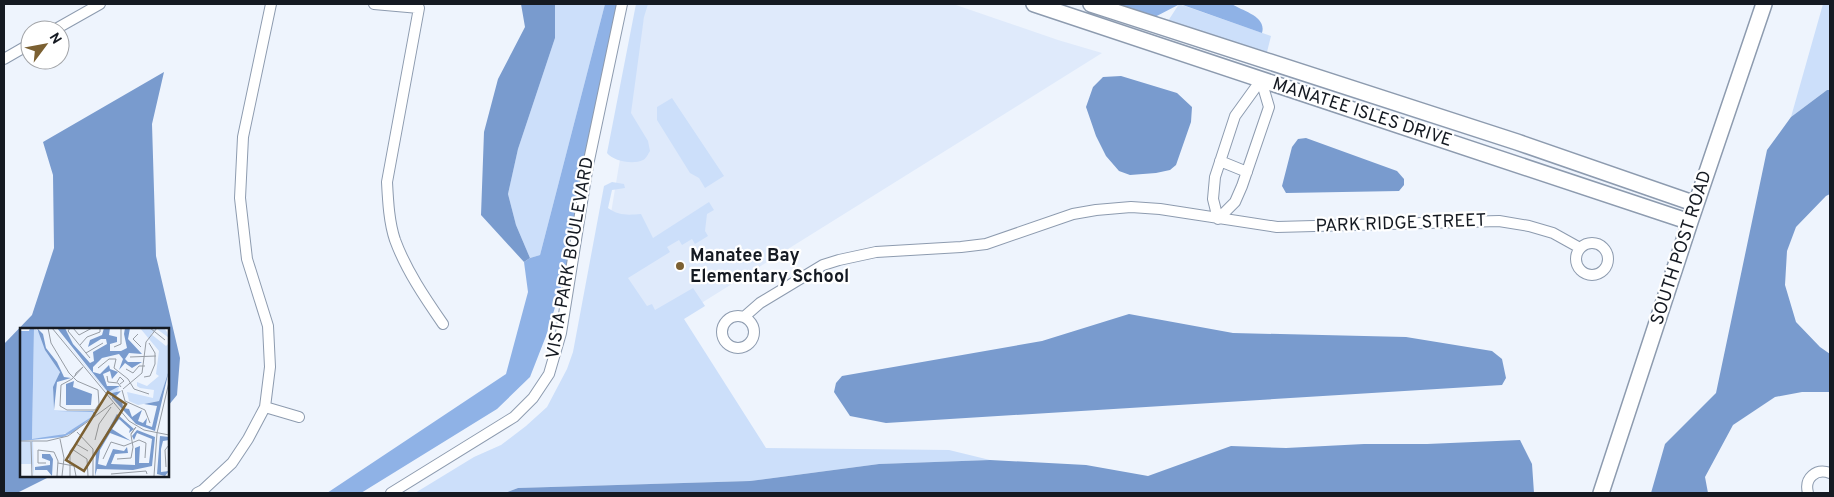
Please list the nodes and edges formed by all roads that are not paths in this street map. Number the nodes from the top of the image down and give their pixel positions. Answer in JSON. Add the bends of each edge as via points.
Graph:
{"nodes":[{"id":1,"x":100,"y":4,"type":"edge"},
{"id":2,"x":271,"y":4,"type":"edge"},
{"id":3,"x":374,"y":4,"type":"edge"},
{"id":4,"x":622,"y":4,"type":"edge"},
{"id":5,"x":1034,"y":4,"type":"edge"},
{"id":6,"x":1091,"y":4,"type":"edge"},
{"id":7,"x":1764,"y":4,"type":"edge"},
{"id":8,"x":70,"y":21,"type":"edge"},
{"id":9,"x":20,"y":50,"type":"edge"},
{"id":10,"x":4,"y":59,"type":"edge"},
{"id":11,"x":1265,"y":60,"type":"junction"},
{"id":12,"x":1261,"y":80,"type":"junction"},
{"id":13,"x":1220,"y":162,"type":"junction"},
{"id":14,"x":1247,"y":172,"type":"junction"},
{"id":15,"x":1696,"y":204,"type":"junction"},
{"id":16,"x":1218,"y":219,"type":"junction"},
{"id":17,"x":1690,"y":222,"type":"junction"},
{"id":18,"x":1580,"y":248,"type":"dead end"},
{"id":19,"x":744,"y":317,"type":"dead end"},
{"id":20,"x":443,"y":324,"type":"dead end"},
{"id":21,"x":265,"y":407,"type":"junction"},
{"id":22,"x":299,"y":418,"type":"dead end"},
{"id":23,"x":1830,"y":473,"type":"edge"},
{"id":24,"x":196,"y":493,"type":"edge"},
{"id":25,"x":391,"y":493,"type":"edge"},
{"id":26,"x":1601,"y":493,"type":"edge"},
{"id":27,"x":1808,"y":493,"type":"edge"}],
"edges":[{"from":1,"to":8,"type":"street"},
{"from":2,"to":21,"type":"street","via":[[243,137],[240,198],[247,259],[268,326],[270,368]]},
{"from":3,"to":20,"type":"street","via":[[419,8],[387,182],[388,203],[398,246],[420,291]]},
{"from":4,"to":25,"type":"street","name":"VISTA PARK BOULEVARD","via":[[588,165],[561,333],[549,374],[533,398],[514,417]]},
{"from":5,"to":12,"type":"street","name":"MANATEE ISLES DRIVE"},
{"from":6,"to":11,"type":"street","name":"MANATEE ISLES DRIVE"},
{"from":7,"to":15,"type":"street","name":"SOUTH POST ROAD"},
{"from":9,"to":10,"type":"street"},
{"from":11,"to":12,"type":"street"},
{"from":11,"to":15,"type":"street","name":"MANATEE ISLES DRIVE"},
{"from":12,"to":13,"type":"street","via":[[1235,116]]},
{"from":12,"to":14,"type":"street","via":[[1268,107]]},
{"from":12,"to":17,"type":"street","name":"MANATEE ISLES DRIVE"},
{"from":13,"to":14,"type":"street"},
{"from":13,"to":16,"type":"street","via":[[1213,199]]},
{"from":14,"to":16,"type":"street","via":[[1235,202]]},
{"from":15,"to":17,"type":"street","name":"SOUTH POST ROAD"},
{"from":16,"to":18,"type":"street","name":"PARK RIDGE STREET","via":[[1277,227],[1500,221],[1553,233]]},
{"from":16,"to":19,"type":"street","name":"PARK RIDGE STREET","via":[[1160,209],[1096,210],[986,244],[856,256],[823,265],[760,303]]},
{"from":17,"to":26,"type":"street","name":"SOUTH POST ROAD"},
{"from":21,"to":22,"type":"street"},
{"from":21,"to":24,"type":"street","via":[[232,463]]},
{"from":23,"to":27,"type":"street","via":[[1822,471],[1811,476],[1807,482]]}]}
